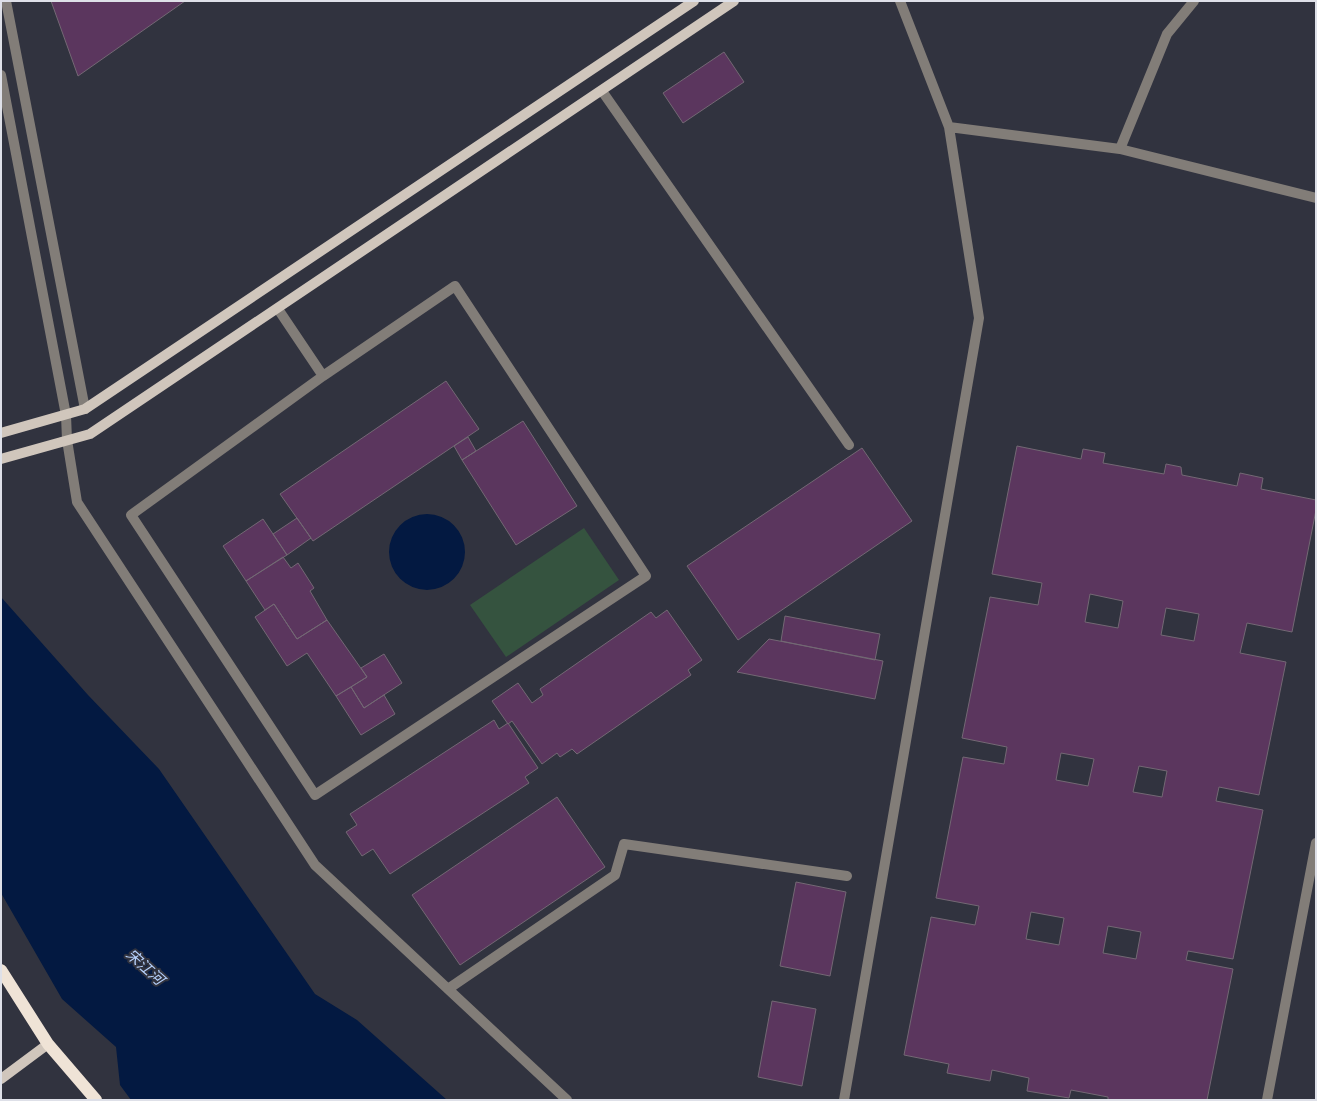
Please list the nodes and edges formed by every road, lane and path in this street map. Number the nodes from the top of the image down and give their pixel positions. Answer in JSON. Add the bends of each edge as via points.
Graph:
{"nodes":[{"id":1,"x":6,"y":1,"type":"edge"},
{"id":2,"x":694,"y":1,"type":"edge"},
{"id":3,"x":734,"y":1,"type":"edge"},
{"id":4,"x":900,"y":1,"type":"edge"},
{"id":5,"x":1194,"y":1,"type":"edge"},
{"id":6,"x":1,"y":75,"type":"edge"},
{"id":7,"x":602,"y":91,"type":"junction"},
{"id":8,"x":948,"y":127,"type":"junction"},
{"id":9,"x":1120,"y":149,"type":"junction"},
{"id":10,"x":1316,"y":198,"type":"edge"},
{"id":11,"x":278,"y":309,"type":"junction"},
{"id":12,"x":323,"y":376,"type":"junction"},
{"id":13,"x":85,"y":409,"type":"junction"},
{"id":14,"x":66,"y":415,"type":"junction"},
{"id":15,"x":1,"y":433,"type":"edge"},
{"id":16,"x":67,"y":440,"type":"junction"},
{"id":17,"x":849,"y":444,"type":"dead end"},
{"id":18,"x":1,"y":459,"type":"edge"},
{"id":19,"x":1316,"y":843,"type":"edge"},
{"id":20,"x":847,"y":876,"type":"dead end"},
{"id":21,"x":1,"y":970,"type":"edge"},
{"id":22,"x":448,"y":989,"type":"junction"},
{"id":23,"x":48,"y":1044,"type":"junction"},
{"id":24,"x":1,"y":1079,"type":"edge"},
{"id":25,"x":96,"y":1100,"type":"edge"},
{"id":26,"x":567,"y":1100,"type":"edge"},
{"id":27,"x":844,"y":1100,"type":"edge"},
{"id":28,"x":1267,"y":1100,"type":"edge"}],
"edges":[{"from":1,"to":13,"type":"street"},
{"from":2,"to":13,"type":"main road"},
{"from":3,"to":7,"type":"main road"},
{"from":4,"to":8,"type":"street"},
{"from":5,"to":9,"type":"street","via":[[1167,34]]},
{"from":6,"to":14,"type":"street"},
{"from":7,"to":11,"type":"main road"},
{"from":7,"to":17,"type":"street"},
{"from":8,"to":9,"type":"street"},
{"from":8,"to":27,"type":"street","via":[[979,318]]},
{"from":9,"to":10,"type":"street"},
{"from":11,"to":12,"type":"street"},
{"from":11,"to":16,"type":"main road","via":[[90,434]]},
{"from":12,"to":12,"type":"street","via":[[131,515],[315,795],[646,576],[455,286]]},
{"from":13,"to":14,"type":"main road"},
{"from":14,"to":15,"type":"main road"},
{"from":14,"to":16,"type":"street"},
{"from":16,"to":18,"type":"main road"},
{"from":16,"to":22,"type":"street","via":[[77,502],[315,865]]},
{"from":19,"to":28,"type":"street"},
{"from":20,"to":22,"type":"street","via":[[624,844],[616,875]]},
{"from":21,"to":23,"type":"highway"},
{"from":22,"to":26,"type":"street"},
{"from":23,"to":24,"type":"main road"},
{"from":23,"to":25,"type":"highway"}]}
